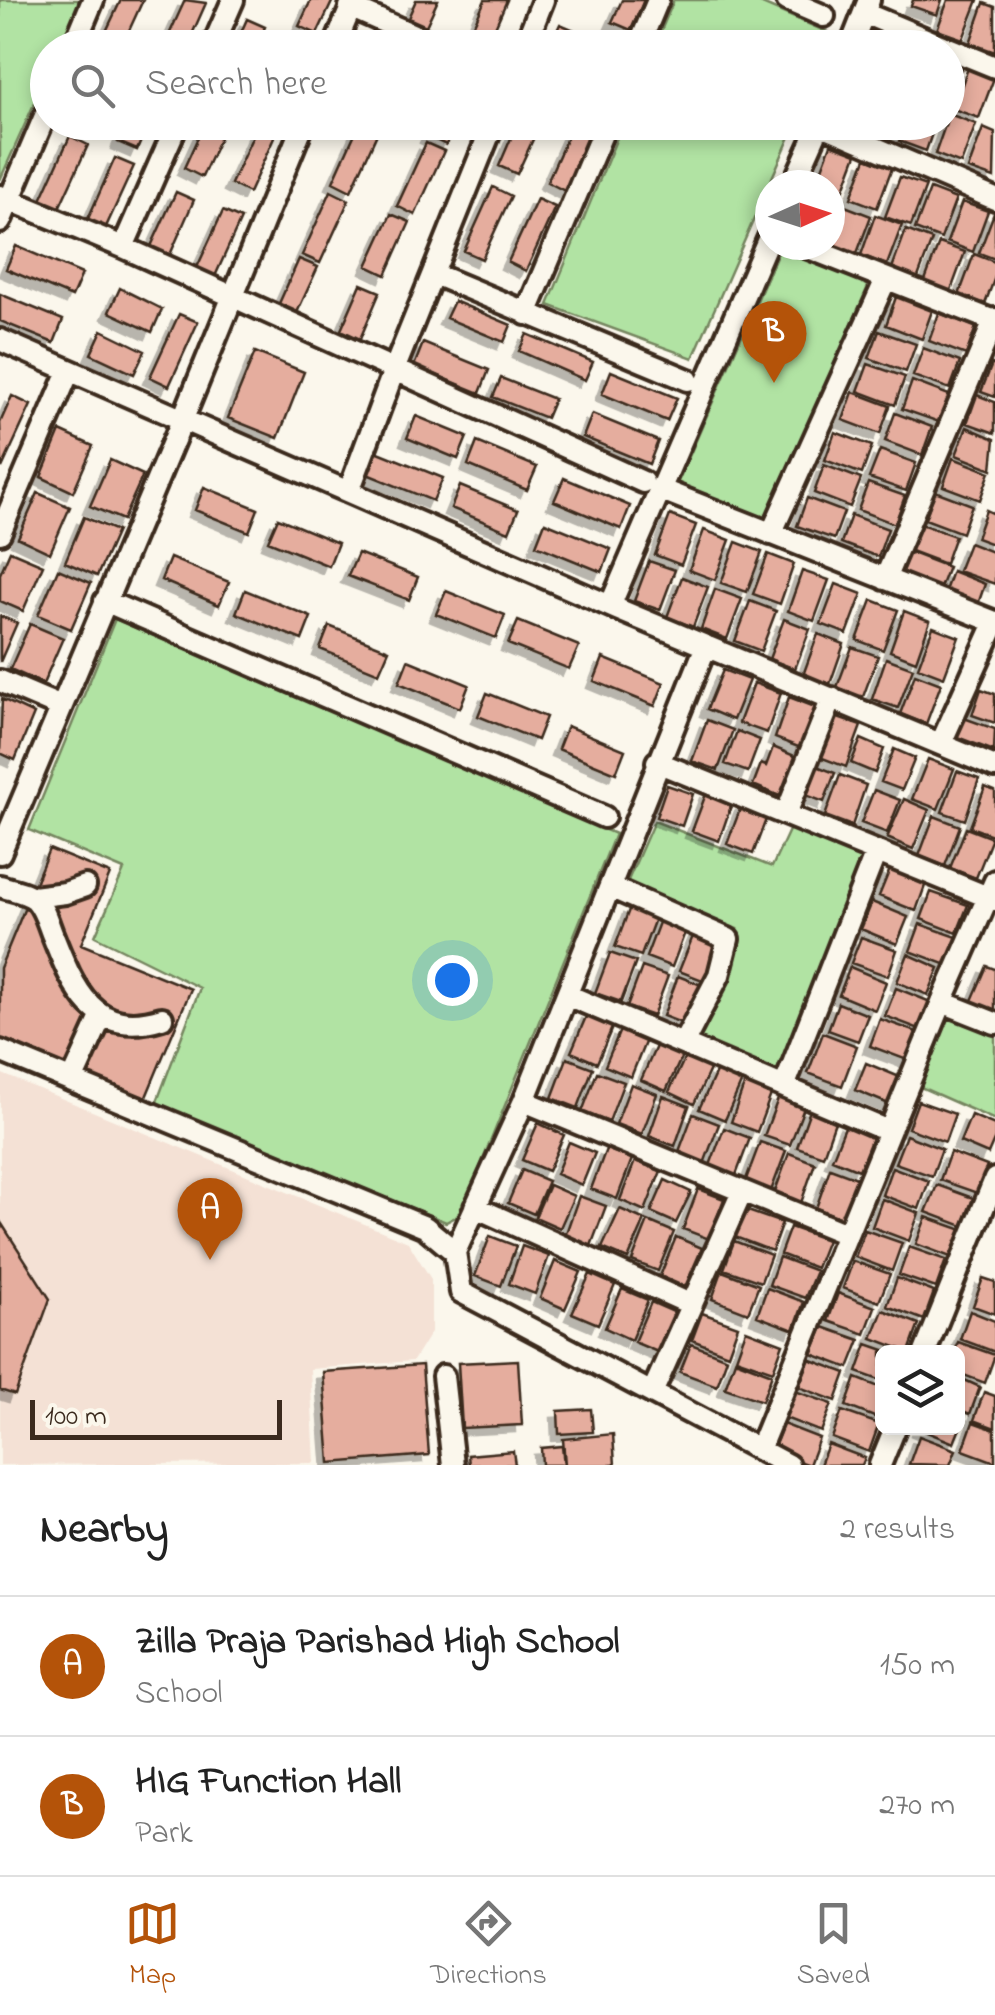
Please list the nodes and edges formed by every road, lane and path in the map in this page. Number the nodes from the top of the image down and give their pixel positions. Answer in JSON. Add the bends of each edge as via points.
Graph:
{"nodes":[{"id":1,"x":93,"y":0,"type":"edge"},
{"id":2,"x":233,"y":0,"type":"edge"},
{"id":3,"x":543,"y":0,"type":"edge"},
{"id":4,"x":658,"y":0,"type":"edge"},
{"id":5,"x":787,"y":0,"type":"edge"},
{"id":6,"x":352,"y":4,"type":"edge"},
{"id":7,"x":866,"y":6,"type":"edge"},
{"id":8,"x":824,"y":16,"type":"dead end"},
{"id":9,"x":80,"y":30,"type":"edge"},
{"id":10,"x":220,"y":30,"type":"edge"},
{"id":11,"x":341,"y":30,"type":"edge"},
{"id":12,"x":406,"y":30,"type":"edge"},
{"id":13,"x":531,"y":30,"type":"edge"},
{"id":14,"x":646,"y":30,"type":"edge"},
{"id":15,"x":857,"y":30,"type":"edge"},
{"id":16,"x":912,"y":30,"type":"edge"},
{"id":17,"x":965,"y":56,"type":"edge"},
{"id":18,"x":995,"y":68,"type":"edge"},
{"id":19,"x":33,"y":140,"type":"edge"},
{"id":20,"x":170,"y":140,"type":"edge"},
{"id":21,"x":297,"y":140,"type":"edge"},
{"id":22,"x":487,"y":140,"type":"edge"},
{"id":23,"x":599,"y":140,"type":"edge"},
{"id":24,"x":813,"y":140,"type":"edge"},
{"id":25,"x":860,"y":140,"type":"edge"},
{"id":26,"x":799,"y":170,"type":"edge"},
{"id":27,"x":5,"y":198,"type":"edge"},
{"id":28,"x":995,"y":199,"type":"edge"},
{"id":29,"x":0,"y":222,"type":"edge"},
{"id":30,"x":123,"y":247,"type":"junction"},
{"id":31,"x":758,"y":260,"type":"edge"},
{"id":32,"x":840,"y":260,"type":"edge"},
{"id":33,"x":434,"y":274,"type":"junction"},
{"id":34,"x":886,"y":278,"type":"junction"},
{"id":35,"x":232,"y":298,"type":"junction"},
{"id":36,"x":526,"y":314,"type":"junction"},
{"id":37,"x":994,"y":320,"type":"edge"},
{"id":38,"x":0,"y":340,"type":"edge"},
{"id":39,"x":394,"y":370,"type":"junction"},
{"id":40,"x":69,"y":371,"type":"junction"},
{"id":41,"x":688,"y":380,"type":"dead end"},
{"id":42,"x":182,"y":421,"type":"junction"},
{"id":43,"x":653,"y":486,"type":"junction"},
{"id":44,"x":349,"y":491,"type":"junction"},
{"id":45,"x":0,"y":532,"type":"edge"},
{"id":46,"x":771,"y":534,"type":"junction"},
{"id":47,"x":885,"y":579,"type":"junction"},
{"id":48,"x":106,"y":602,"type":"junction"},
{"id":49,"x":610,"y":606,"type":"junction"},
{"id":50,"x":995,"y":623,"type":"edge"},
{"id":51,"x":706,"y":646,"type":"junction"},
{"id":52,"x":0,"y":681,"type":"edge"},
{"id":53,"x":832,"y":698,"type":"junction"},
{"id":54,"x":61,"y":707,"type":"junction"},
{"id":55,"x":941,"y":743,"type":"junction"},
{"id":56,"x":657,"y":762,"type":"junction"},
{"id":57,"x":995,"y":767,"type":"edge"},
{"id":58,"x":786,"y":814,"type":"junction"},
{"id":59,"x":604,"y":816,"type":"dead end"},
{"id":60,"x":876,"y":852,"type":"junction"},
{"id":61,"x":0,"y":853,"type":"edge"},
{"id":62,"x":0,"y":886,"type":"edge"},
{"id":63,"x":85,"y":886,"type":"dead end"},
{"id":64,"x":610,"y":887,"type":"junction"},
{"id":65,"x":993,"y":893,"type":"edge"},
{"id":66,"x":33,"y":896,"type":"junction"},
{"id":67,"x":566,"y":996,"type":"junction"},
{"id":68,"x":942,"y":1002,"type":"junction"},
{"id":69,"x":102,"y":1016,"type":"junction"},
{"id":70,"x":162,"y":1018,"type":"dead end"},
{"id":71,"x":995,"y":1023,"type":"edge"},
{"id":72,"x":682,"y":1044,"type":"junction"},
{"id":73,"x":0,"y":1051,"type":"edge"},
{"id":74,"x":72,"y":1080,"type":"junction"},
{"id":75,"x":784,"y":1087,"type":"junction"},
{"id":76,"x":524,"y":1101,"type":"junction"},
{"id":77,"x":888,"y":1130,"type":"junction"},
{"id":78,"x":995,"y":1179,"type":"edge"},
{"id":79,"x":742,"y":1192,"type":"junction"},
{"id":80,"x":476,"y":1206,"type":"junction"},
{"id":81,"x":846,"y":1234,"type":"junction"},
{"id":82,"x":455,"y":1252,"type":"junction"},
{"id":83,"x":690,"y":1304,"type":"junction"},
{"id":84,"x":928,"y":1345,"type":"edge"},
{"id":85,"x":443,"y":1376,"type":"dead end"},
{"id":86,"x":652,"y":1393,"type":"junction"},
{"id":87,"x":892,"y":1435,"type":"edge"},
{"id":88,"x":759,"y":1450,"type":"junction"},
{"id":89,"x":453,"y":1465,"type":"edge"},
{"id":90,"x":788,"y":1465,"type":"edge"},
{"id":91,"x":880,"y":1465,"type":"edge"}],
"edges":[{"from":1,"to":9,"type":"street"},
{"from":2,"to":10,"type":"street"},
{"from":3,"to":13,"type":"street"},
{"from":4,"to":14,"type":"street"},
{"from":5,"to":8,"type":"street"},
{"from":6,"to":11,"type":"street"},
{"from":6,"to":12,"type":"street"},
{"from":7,"to":15,"type":"street"},
{"from":7,"to":16,"type":"street"},
{"from":17,"to":18,"type":"street"},
{"from":19,"to":27,"type":"street"},
{"from":20,"to":30,"type":"street"},
{"from":21,"to":35,"type":"street"},
{"from":22,"to":33,"type":"street"},
{"from":23,"to":36,"type":"street"},
{"from":24,"to":26,"type":"street"},
{"from":25,"to":28,"type":"street"},
{"from":27,"to":29,"type":"street"},
{"from":27,"to":30,"type":"street"},
{"from":30,"to":35,"type":"street"},
{"from":31,"to":43,"type":"street"},
{"from":32,"to":34,"type":"street"},
{"from":33,"to":36,"type":"street"},
{"from":33,"to":39,"type":"street"},
{"from":34,"to":37,"type":"street"},
{"from":34,"to":46,"type":"street"},
{"from":35,"to":39,"type":"street"},
{"from":35,"to":42,"type":"street"},
{"from":36,"to":41,"type":"street"},
{"from":37,"to":47,"type":"street"},
{"from":38,"to":40,"type":"street"},
{"from":39,"to":43,"type":"street"},
{"from":39,"to":44,"type":"street"},
{"from":40,"to":42,"type":"street"},
{"from":40,"to":45,"type":"street"},
{"from":42,"to":44,"type":"street"},
{"from":42,"to":48,"type":"street"},
{"from":43,"to":46,"type":"street"},
{"from":43,"to":49,"type":"street"},
{"from":44,"to":49,"type":"street"},
{"from":46,"to":47,"type":"street"},
{"from":47,"to":50,"type":"street"},
{"from":48,"to":54,"type":"street"},
{"from":48,"to":59,"type":"street"},
{"from":49,"to":51,"type":"street"},
{"from":50,"to":55,"type":"street"},
{"from":51,"to":53,"type":"street"},
{"from":51,"to":56,"type":"street"},
{"from":52,"to":54,"type":"street"},
{"from":53,"to":55,"type":"street"},
{"from":53,"to":58,"type":"street"},
{"from":54,"to":61,"type":"street"},
{"from":55,"to":57,"type":"street"},
{"from":56,"to":58,"type":"street"},
{"from":56,"to":64,"type":"street"},
{"from":58,"to":60,"type":"street"},
{"from":60,"to":65,"type":"street"},
{"from":60,"to":75,"type":"street"},
{"from":62,"to":66,"type":"street"},
{"from":63,"to":66,"type":"street"},
{"from":64,"to":67,"type":"street"},
{"from":64,"to":72,"type":"street","via":[[728,939],[719,975]]},
{"from":65,"to":68,"type":"street"},
{"from":66,"to":69,"type":"street","via":[[68,975]]},
{"from":67,"to":72,"type":"street"},
{"from":67,"to":76,"type":"street"},
{"from":68,"to":71,"type":"street"},
{"from":68,"to":77,"type":"street"},
{"from":69,"to":70,"type":"street","via":[[130,1024]]},
{"from":69,"to":74,"type":"street"},
{"from":72,"to":75,"type":"street"},
{"from":73,"to":74,"type":"street"},
{"from":74,"to":82,"type":"street","via":[[425,1227]]},
{"from":75,"to":77,"type":"street"},
{"from":76,"to":79,"type":"street"},
{"from":76,"to":80,"type":"street"},
{"from":77,"to":81,"type":"street"},
{"from":78,"to":84,"type":"street"},
{"from":79,"to":81,"type":"street"},
{"from":79,"to":83,"type":"street"},
{"from":80,"to":82,"type":"street"},
{"from":80,"to":83,"type":"street"},
{"from":81,"to":88,"type":"street"},
{"from":82,"to":86,"type":"street","via":[[461,1292]]},
{"from":83,"to":86,"type":"street"},
{"from":85,"to":89,"type":"street"},
{"from":86,"to":88,"type":"street"},
{"from":87,"to":91,"type":"street"},
{"from":88,"to":90,"type":"street"}]}
